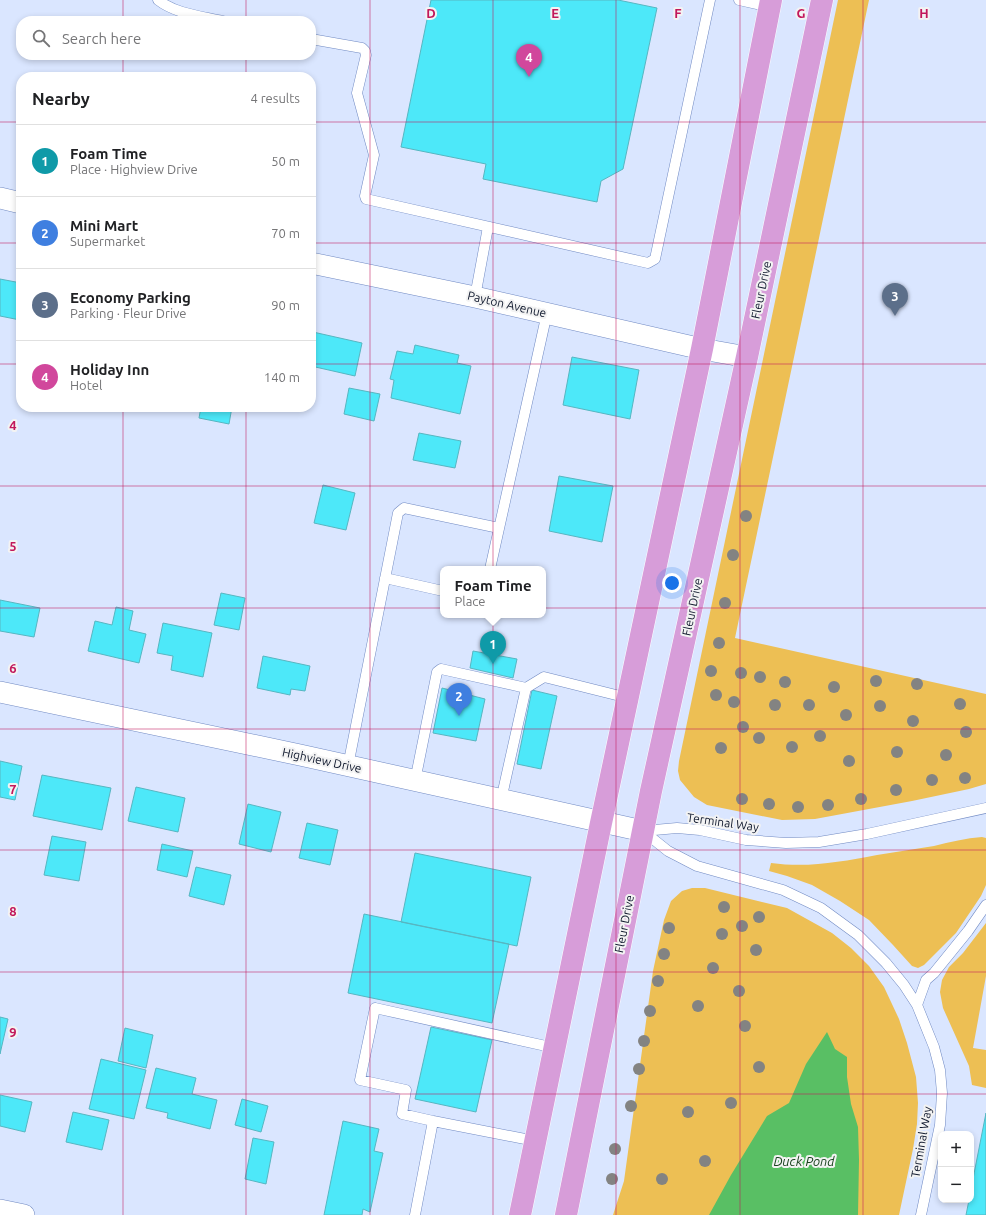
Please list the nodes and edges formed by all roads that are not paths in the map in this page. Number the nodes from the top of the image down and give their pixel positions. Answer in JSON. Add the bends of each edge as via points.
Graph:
{"nodes":[{"id":1,"x":158,"y":0,"type":"edge"},
{"id":2,"x":710,"y":0,"type":"edge"},
{"id":3,"x":739,"y":0,"type":"edge"},
{"id":4,"x":822,"y":0,"type":"edge"},
{"id":5,"x":771,"y":3,"type":"edge"},
{"id":6,"x":200,"y":16,"type":"edge"},
{"id":7,"x":316,"y":40,"type":"edge"},
{"id":8,"x":0,"y":198,"type":"edge"},
{"id":9,"x":16,"y":202,"type":"edge"},
{"id":10,"x":488,"y":227,"type":"junction"},
{"id":11,"x":316,"y":264,"type":"edge"},
{"id":12,"x":474,"y":297,"type":"junction"},
{"id":13,"x":547,"y":313,"type":"junction"},
{"id":14,"x":702,"y":349,"type":"junction"},
{"id":15,"x":746,"y":357,"type":"junction"},
{"id":16,"x":499,"y":528,"type":"junction"},
{"id":17,"x":491,"y":566,"type":"edge"},
{"id":18,"x":386,"y":578,"type":"junction"},
{"id":19,"x":440,"y":590,"type":"edge"},
{"id":20,"x":526,"y":688,"type":"junction"},
{"id":21,"x":0,"y":692,"type":"edge"},
{"id":22,"x":628,"y":698,"type":"junction"},
{"id":23,"x":348,"y":766,"type":"junction"},
{"id":24,"x":415,"y":781,"type":"junction"},
{"id":25,"x":501,"y":800,"type":"junction"},
{"id":26,"x":986,"y":808,"type":"edge"},
{"id":27,"x":601,"y":823,"type":"junction"},
{"id":28,"x":643,"y":832,"type":"junction"},
{"id":29,"x":986,"y":905,"type":"edge"},
{"id":30,"x":917,"y":1005,"type":"junction"},
{"id":31,"x":554,"y":1048,"type":"junction"},
{"id":32,"x":433,"y":1121,"type":"junction"},
{"id":33,"x":536,"y":1141,"type":"junction"},
{"id":34,"x":0,"y":1210,"type":"edge"},
{"id":35,"x":24,"y":1215,"type":"edge"},
{"id":36,"x":414,"y":1215,"type":"edge"},
{"id":37,"x":520,"y":1215,"type":"edge"},
{"id":38,"x":566,"y":1215,"type":"edge"},
{"id":39,"x":921,"y":1215,"type":"edge"}],
"edges":[{"from":1,"to":6,"type":"lane","via":[[176,11]]},
{"from":2,"to":10,"type":"lane","via":[[655,259],[648,262]]},
{"from":3,"to":5,"type":"lane"},
{"from":4,"to":15,"type":"main road","name":"Fleur Drive"},
{"from":5,"to":14,"type":"main road"},
{"from":7,"to":10,"type":"lane","via":[[362,48],[365,51],[358,93],[374,155],[366,199]]},
{"from":8,"to":9,"type":"street"},
{"from":10,"to":12,"type":"lane"},
{"from":11,"to":12,"type":"street","name":"Payton Avenue"},
{"from":12,"to":13,"type":"street","name":"Payton Avenue"},
{"from":13,"to":14,"type":"street","name":"Payton Avenue"},
{"from":13,"to":16,"type":"lane"},
{"from":14,"to":15,"type":"street","name":"Payton Avenue"},
{"from":14,"to":22,"type":"main road"},
{"from":15,"to":28,"type":"main road","name":"Fleur Drive"},
{"from":16,"to":17,"type":"lane"},
{"from":16,"to":18,"type":"lane","via":[[404,508],[398,513]]},
{"from":18,"to":19,"type":"lane"},
{"from":18,"to":23,"type":"lane"},
{"from":20,"to":22,"type":"lane","via":[[544,677]]},
{"from":20,"to":24,"type":"lane","via":[[439,670]]},
{"from":20,"to":25,"type":"lane"},
{"from":21,"to":23,"type":"street","name":"Highview Drive"},
{"from":22,"to":27,"type":"main road"},
{"from":23,"to":24,"type":"street","name":"Highview Drive"},
{"from":24,"to":25,"type":"street","name":"Highview Drive"},
{"from":25,"to":27,"type":"street","name":"Highview Drive"},
{"from":26,"to":28,"type":"lane","name":"Terminal Way","via":[[820,842],[746,840],[678,828]]},
{"from":27,"to":28,"type":"street","name":"Highview Drive"},
{"from":27,"to":31,"type":"main road"},
{"from":28,"to":30,"type":"lane","name":"Terminal Way","via":[[668,851],[697,866],[783,890],[821,908],[858,935],[886,963]]},
{"from":28,"to":38,"type":"main road","name":"Fleur Drive"},
{"from":29,"to":30,"type":"lane","via":[[968,931],[926,980]]},
{"from":30,"to":39,"type":"lane","name":"Terminal Way","via":[[934,1047],[942,1093],[940,1125]]},
{"from":31,"to":32,"type":"lane","via":[[375,1008],[360,1080],[406,1090],[402,1114]]},
{"from":31,"to":33,"type":"main road"},
{"from":32,"to":33,"type":"lane"},
{"from":32,"to":36,"type":"lane"},
{"from":33,"to":37,"type":"main road"},
{"from":34,"to":35,"type":"street"}]}
